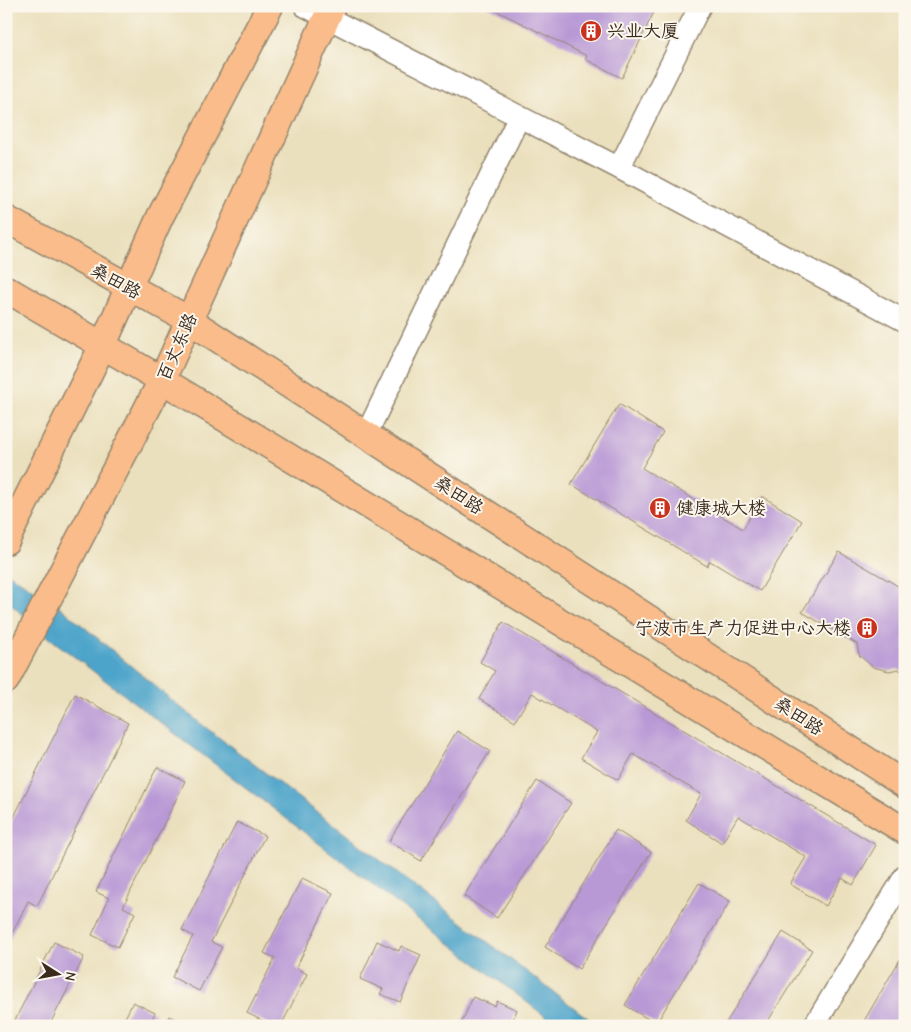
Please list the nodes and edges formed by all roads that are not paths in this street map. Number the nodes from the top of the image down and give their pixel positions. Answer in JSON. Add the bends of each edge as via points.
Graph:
{"nodes":[{"id":1,"x":270,"y":6,"type":"edge"},
{"id":2,"x":700,"y":6,"type":"edge"},
{"id":3,"x":321,"y":10,"type":"edge"},
{"id":4,"x":519,"y":117,"type":"junction"},
{"id":5,"x":619,"y":168,"type":"junction"},
{"id":6,"x":6,"y":219,"type":"edge"},
{"id":7,"x":127,"y":288,"type":"junction"},
{"id":8,"x":6,"y":289,"type":"edge"},
{"id":9,"x":188,"y":320,"type":"junction"},
{"id":10,"x":905,"y":321,"type":"edge"},
{"id":11,"x":102,"y":347,"type":"junction"},
{"id":12,"x":162,"y":380,"type":"junction"},
{"id":13,"x":366,"y":435,"type":"junction"},
{"id":14,"x":8,"y":536,"type":"edge"},
{"id":15,"x":6,"y":680,"type":"edge"},
{"id":16,"x":905,"y":785,"type":"edge"},
{"id":17,"x":905,"y":831,"type":"edge"},
{"id":18,"x":905,"y":876,"type":"edge"},
{"id":19,"x":814,"y":1026,"type":"edge"}],
"edges":[{"from":1,"to":7,"type":"main road","via":[[160,217]]},
{"from":2,"to":5,"type":"street"},
{"from":3,"to":4,"type":"street"},
{"from":3,"to":9,"type":"main road","name":"百丈东路"},
{"from":4,"to":5,"type":"street"},
{"from":4,"to":13,"type":"street"},
{"from":5,"to":10,"type":"street"},
{"from":6,"to":7,"type":"main road","name":"桑田路"},
{"from":7,"to":9,"type":"main road","name":"桑田路"},
{"from":7,"to":11,"type":"main road"},
{"from":8,"to":11,"type":"main road"},
{"from":9,"to":12,"type":"main road","name":"百丈东路"},
{"from":9,"to":13,"type":"main road","name":"桑田路"},
{"from":11,"to":12,"type":"main road"},
{"from":11,"to":14,"type":"main road"},
{"from":12,"to":15,"type":"main road","name":"百丈东路"},
{"from":12,"to":17,"type":"main road"},
{"from":13,"to":16,"type":"main road","name":"桑田路"},
{"from":18,"to":19,"type":"street"}]}
